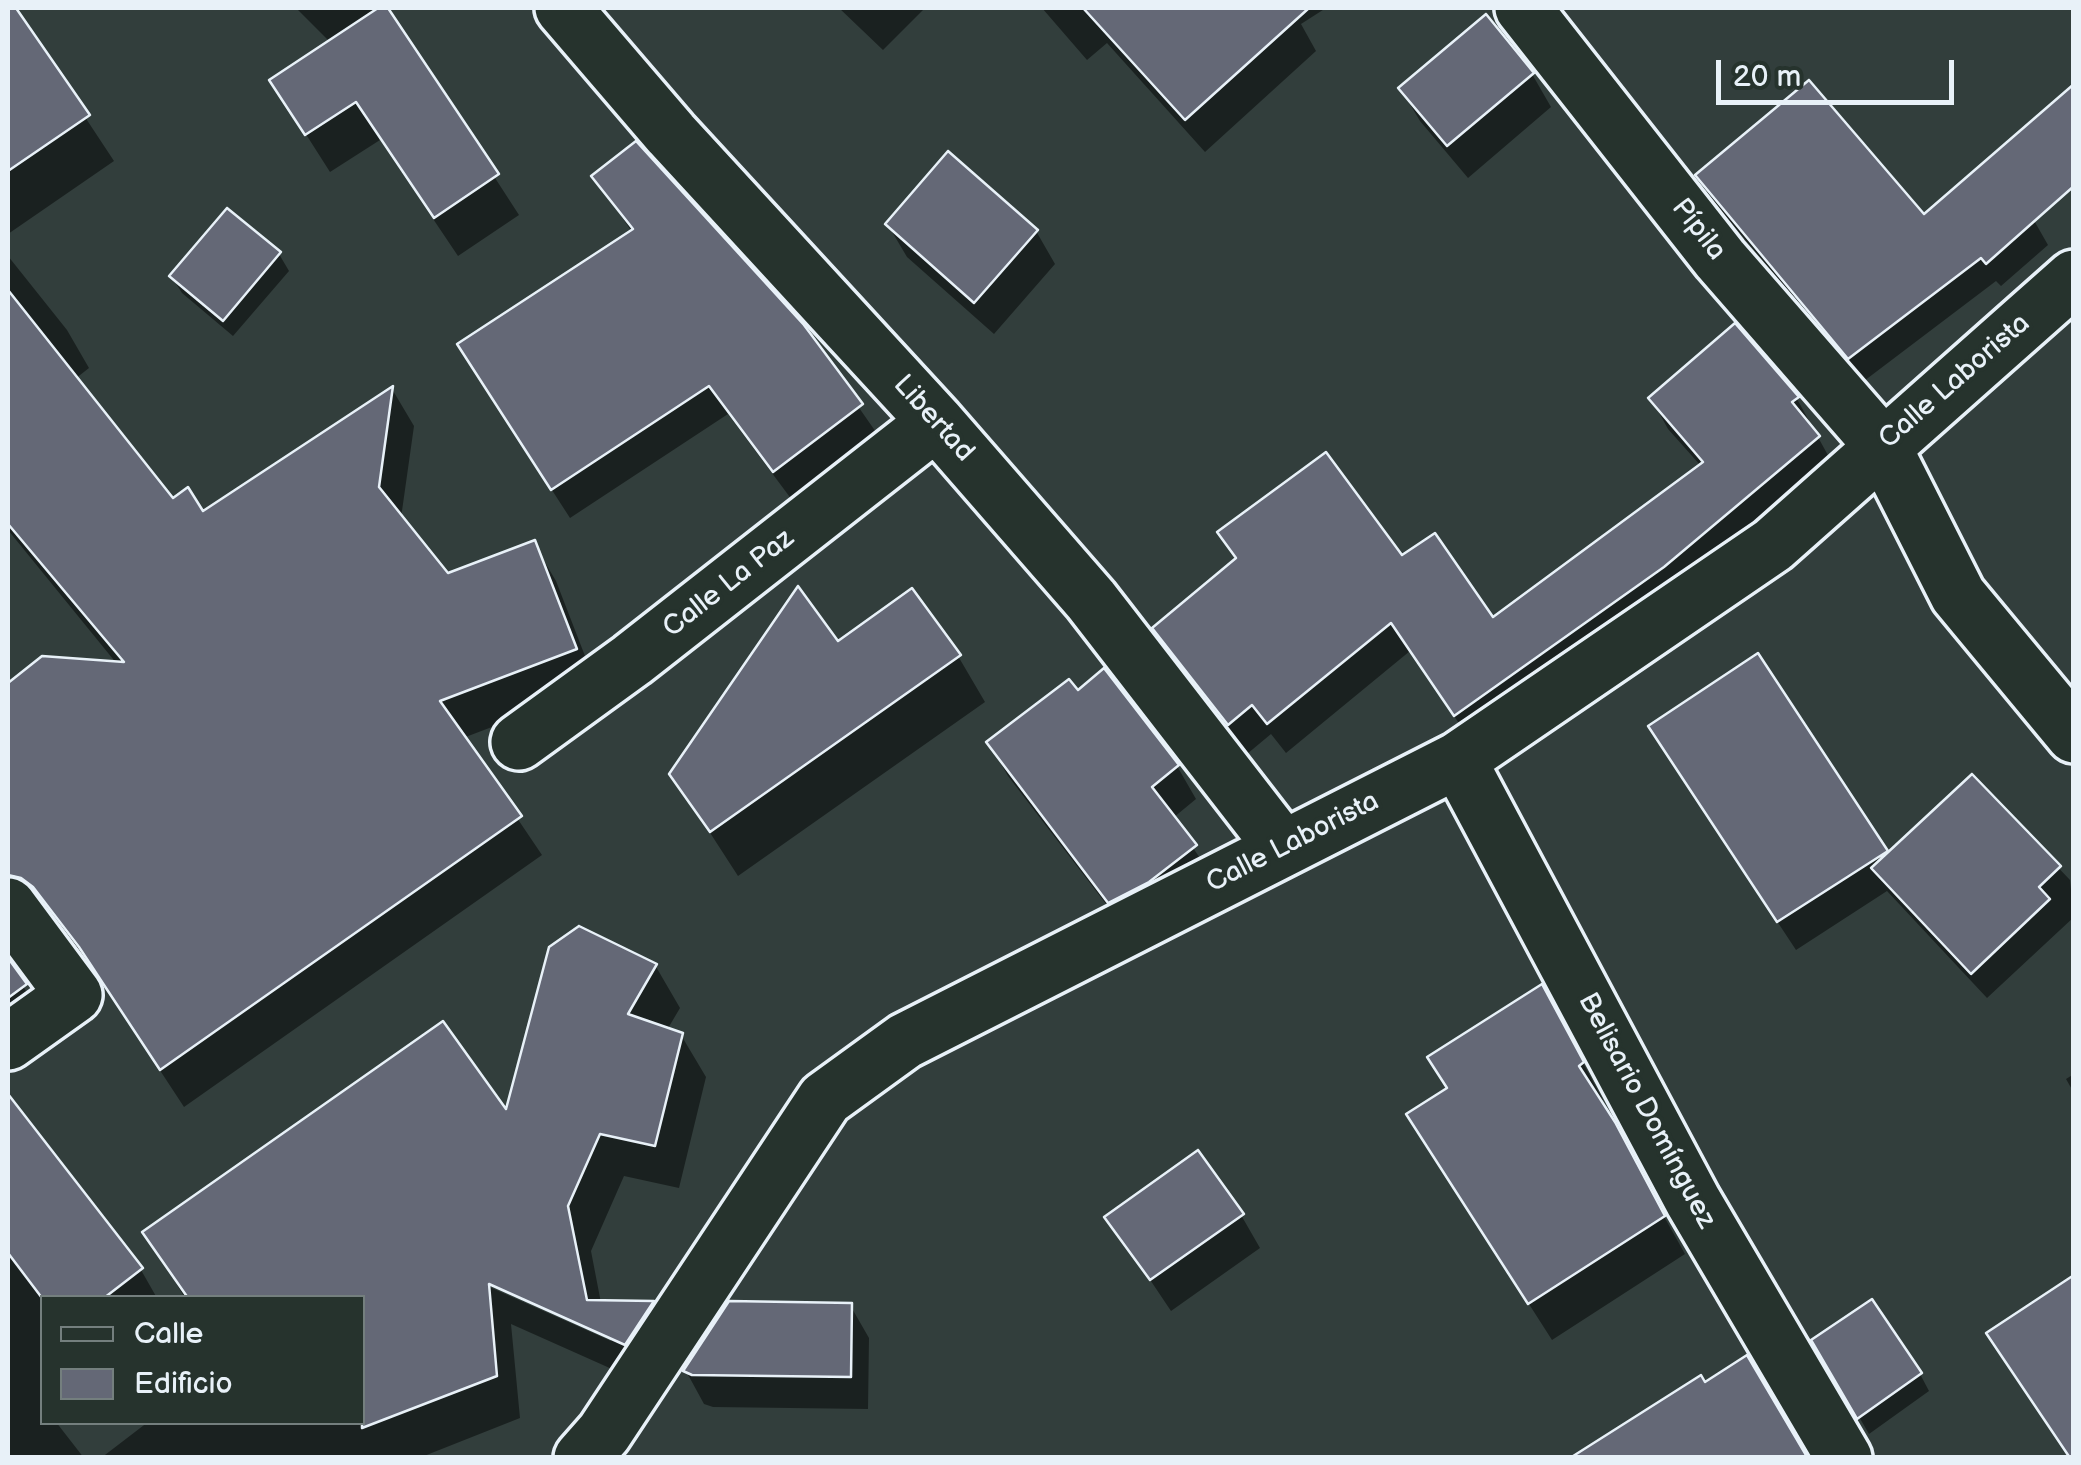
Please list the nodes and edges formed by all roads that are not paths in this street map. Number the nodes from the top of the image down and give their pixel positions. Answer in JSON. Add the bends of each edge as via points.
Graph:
{"nodes":[{"id":1,"x":564,"y":8,"type":"edge"},
{"id":2,"x":1523,"y":8,"type":"edge"},
{"id":3,"x":2074,"y":278,"type":"edge"},
{"id":4,"x":936,"y":422,"type":"junction"},
{"id":5,"x":1882,"y":446,"type":"junction"},
{"id":6,"x":2074,"y":735,"type":"edge"},
{"id":7,"x":519,"y":742,"type":"dead end"},
{"id":8,"x":1458,"y":760,"type":"junction"},
{"id":9,"x":1282,"y":847,"type":"junction"},
{"id":10,"x":8,"y":906,"type":"edge"},
{"id":11,"x":8,"y":1042,"type":"edge"},
{"id":12,"x":582,"y":1458,"type":"edge"},
{"id":13,"x":1844,"y":1458,"type":"edge"}],
"edges":[{"from":1,"to":4,"type":"street","name":"Libertad"},
{"from":2,"to":5,"type":"street","name":"Pípila","via":[[1720,260]]},
{"from":3,"to":5,"type":"street","name":"Calle Laborista"},
{"from":4,"to":7,"type":"street","name":"Calle La Paz"},
{"from":4,"to":9,"type":"street","name":"Libertad","via":[[1091,600]]},
{"from":5,"to":6,"type":"street","name":"Pípila","via":[[1958,594]]},
{"from":5,"to":8,"type":"street","name":"Calle Laborista","via":[[1773,545]]},
{"from":8,"to":9,"type":"street","name":"Calle Laborista"},
{"from":8,"to":13,"type":"street","name":"Belisario Domínguez","via":[[1693,1201]]},
{"from":9,"to":12,"type":"street","name":"Calle Laborista","via":[[905,1042],[825,1098]]},
{"from":10,"to":11,"type":"street","via":[[74,995]]}]}
